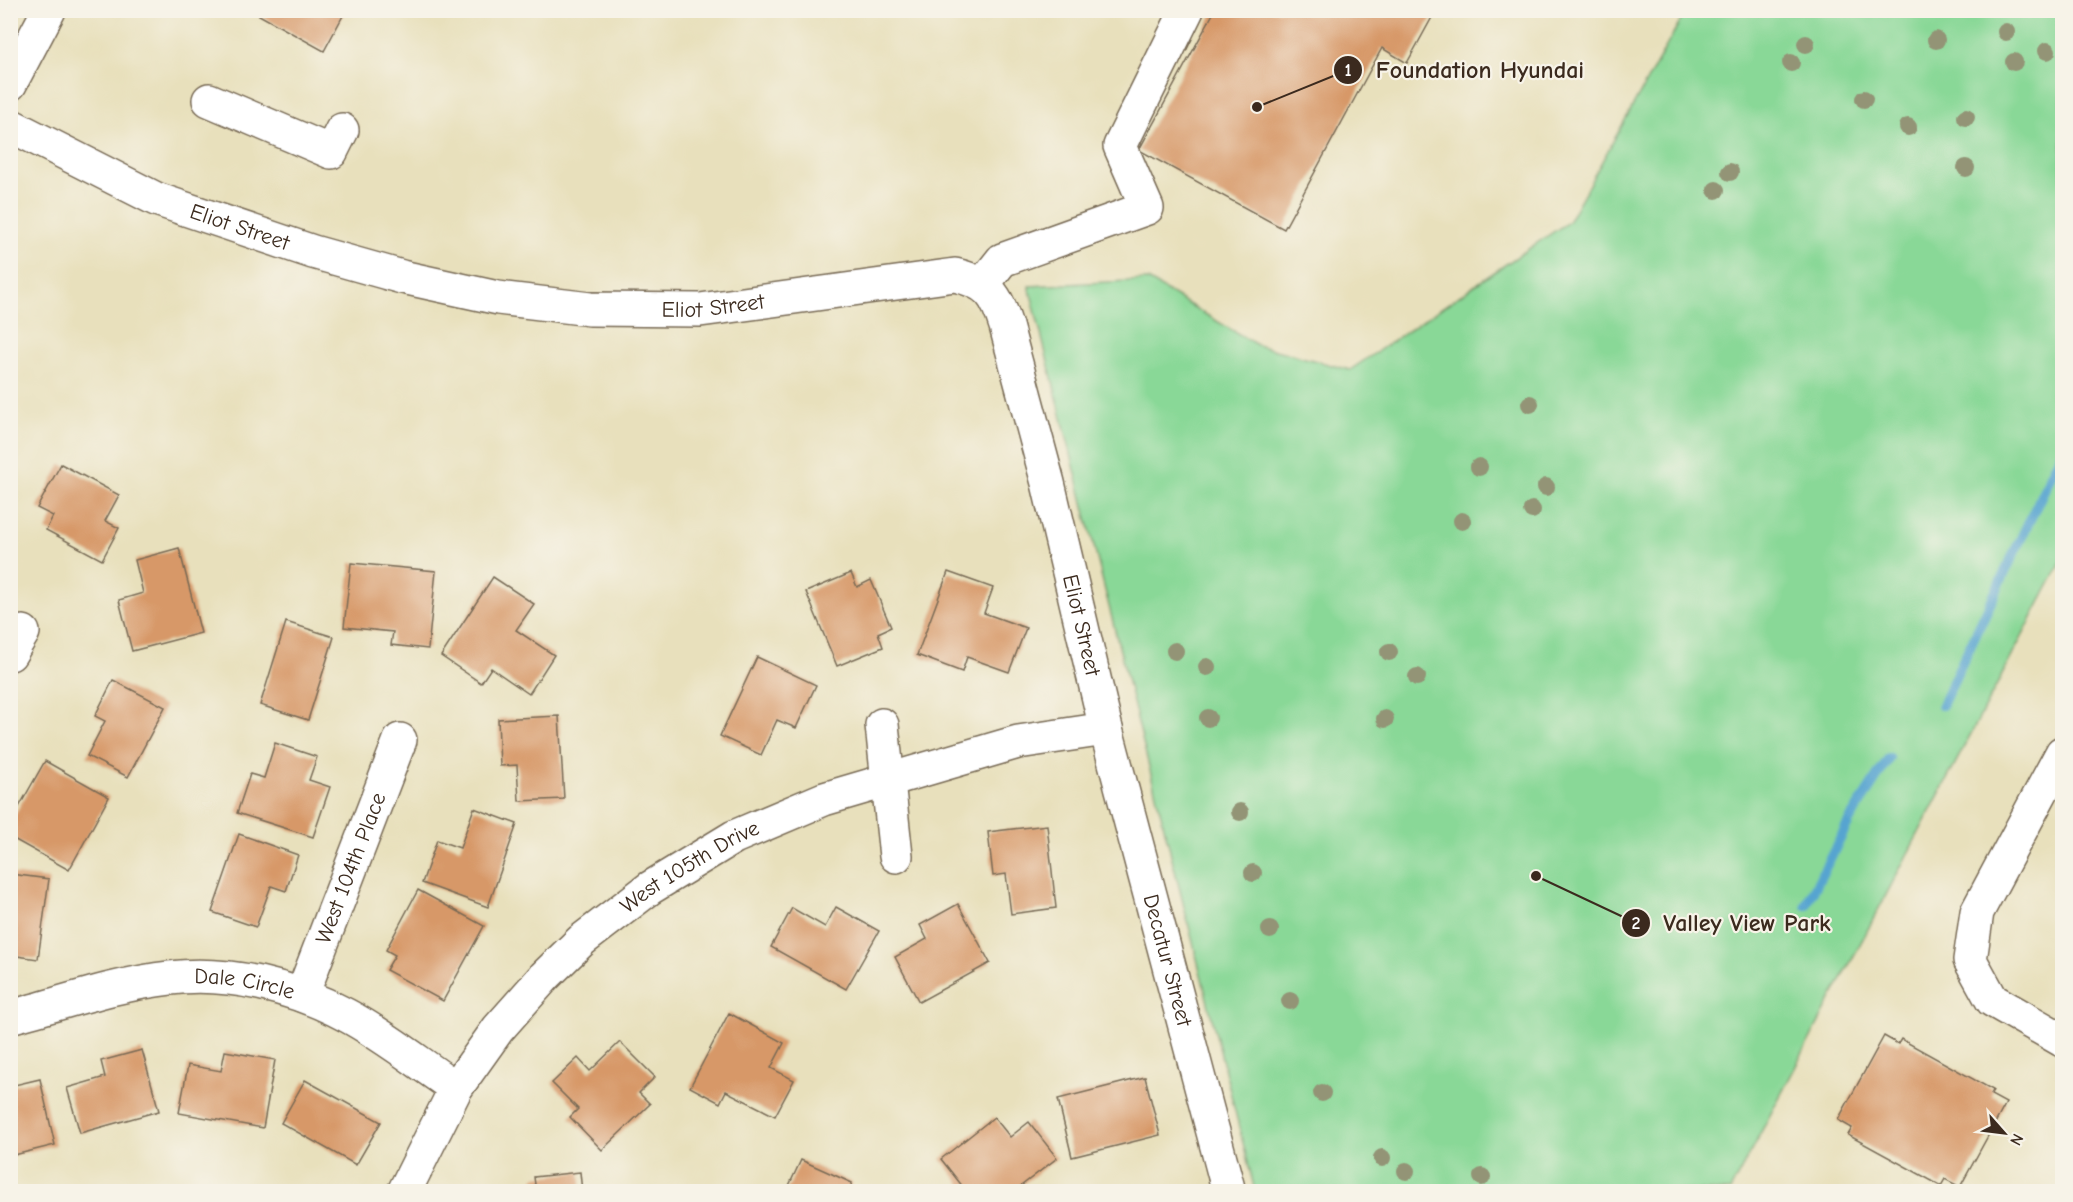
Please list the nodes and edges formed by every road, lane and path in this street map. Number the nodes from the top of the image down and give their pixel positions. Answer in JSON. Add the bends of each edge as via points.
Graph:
{"nodes":[{"id":1,"x":1187,"y":10,"type":"edge"},
{"id":2,"x":47,"y":12,"type":"edge"},
{"id":3,"x":10,"y":84,"type":"edge"},
{"id":4,"x":209,"y":100,"type":"dead end"},
{"id":5,"x":10,"y":125,"type":"edge"},
{"id":6,"x":342,"y":130,"type":"dead end"},
{"id":7,"x":983,"y":284,"type":"junction"},
{"id":8,"x":882,"y":725,"type":"dead end"},
{"id":9,"x":1106,"y":729,"type":"junction"},
{"id":10,"x":400,"y":741,"type":"dead end"},
{"id":11,"x":2062,"y":753,"type":"edge"},
{"id":12,"x":888,"y":782,"type":"junction"},
{"id":13,"x":896,"y":856,"type":"dead end"},
{"id":14,"x":302,"y":995,"type":"junction"},
{"id":15,"x":10,"y":1017,"type":"edge"},
{"id":16,"x":2062,"y":1040,"type":"edge"},
{"id":17,"x":456,"y":1088,"type":"junction"},
{"id":18,"x":404,"y":1191,"type":"edge"},
{"id":19,"x":1229,"y":1191,"type":"edge"}],
"edges":[{"from":1,"to":7,"type":"street","via":[[1120,146],[1147,208],[1002,260]]},
{"from":2,"to":3,"type":"street"},
{"from":4,"to":6,"type":"street","via":[[331,152]]},
{"from":5,"to":7,"type":"street","name":"Eliot Street","via":[[156,199],[313,252],[498,298],[590,309],[700,310],[955,274]]},
{"from":7,"to":9,"type":"street","name":"Eliot Street","via":[[999,304],[1006,326]]},
{"from":8,"to":12,"type":"street"},
{"from":9,"to":12,"type":"street","name":"West 105th Drive","via":[[1018,742]]},
{"from":9,"to":19,"type":"street","name":"Decatur Street"},
{"from":10,"to":14,"type":"street","name":"West 104th Place"},
{"from":11,"to":16,"type":"street","via":[[1977,912],[1970,960],[1992,1000]]},
{"from":12,"to":13,"type":"street"},
{"from":12,"to":17,"type":"street","name":"West 105th Drive","via":[[824,798],[734,837],[650,888],[582,940],[545,976],[498,1029]]},
{"from":14,"to":15,"type":"street","name":"Dale Circle","via":[[259,983],[171,977],[114,988]]},
{"from":14,"to":17,"type":"street","name":"Dale Circle","via":[[346,1015]]},
{"from":17,"to":18,"type":"street","name":"West 105th Drive"}]}
